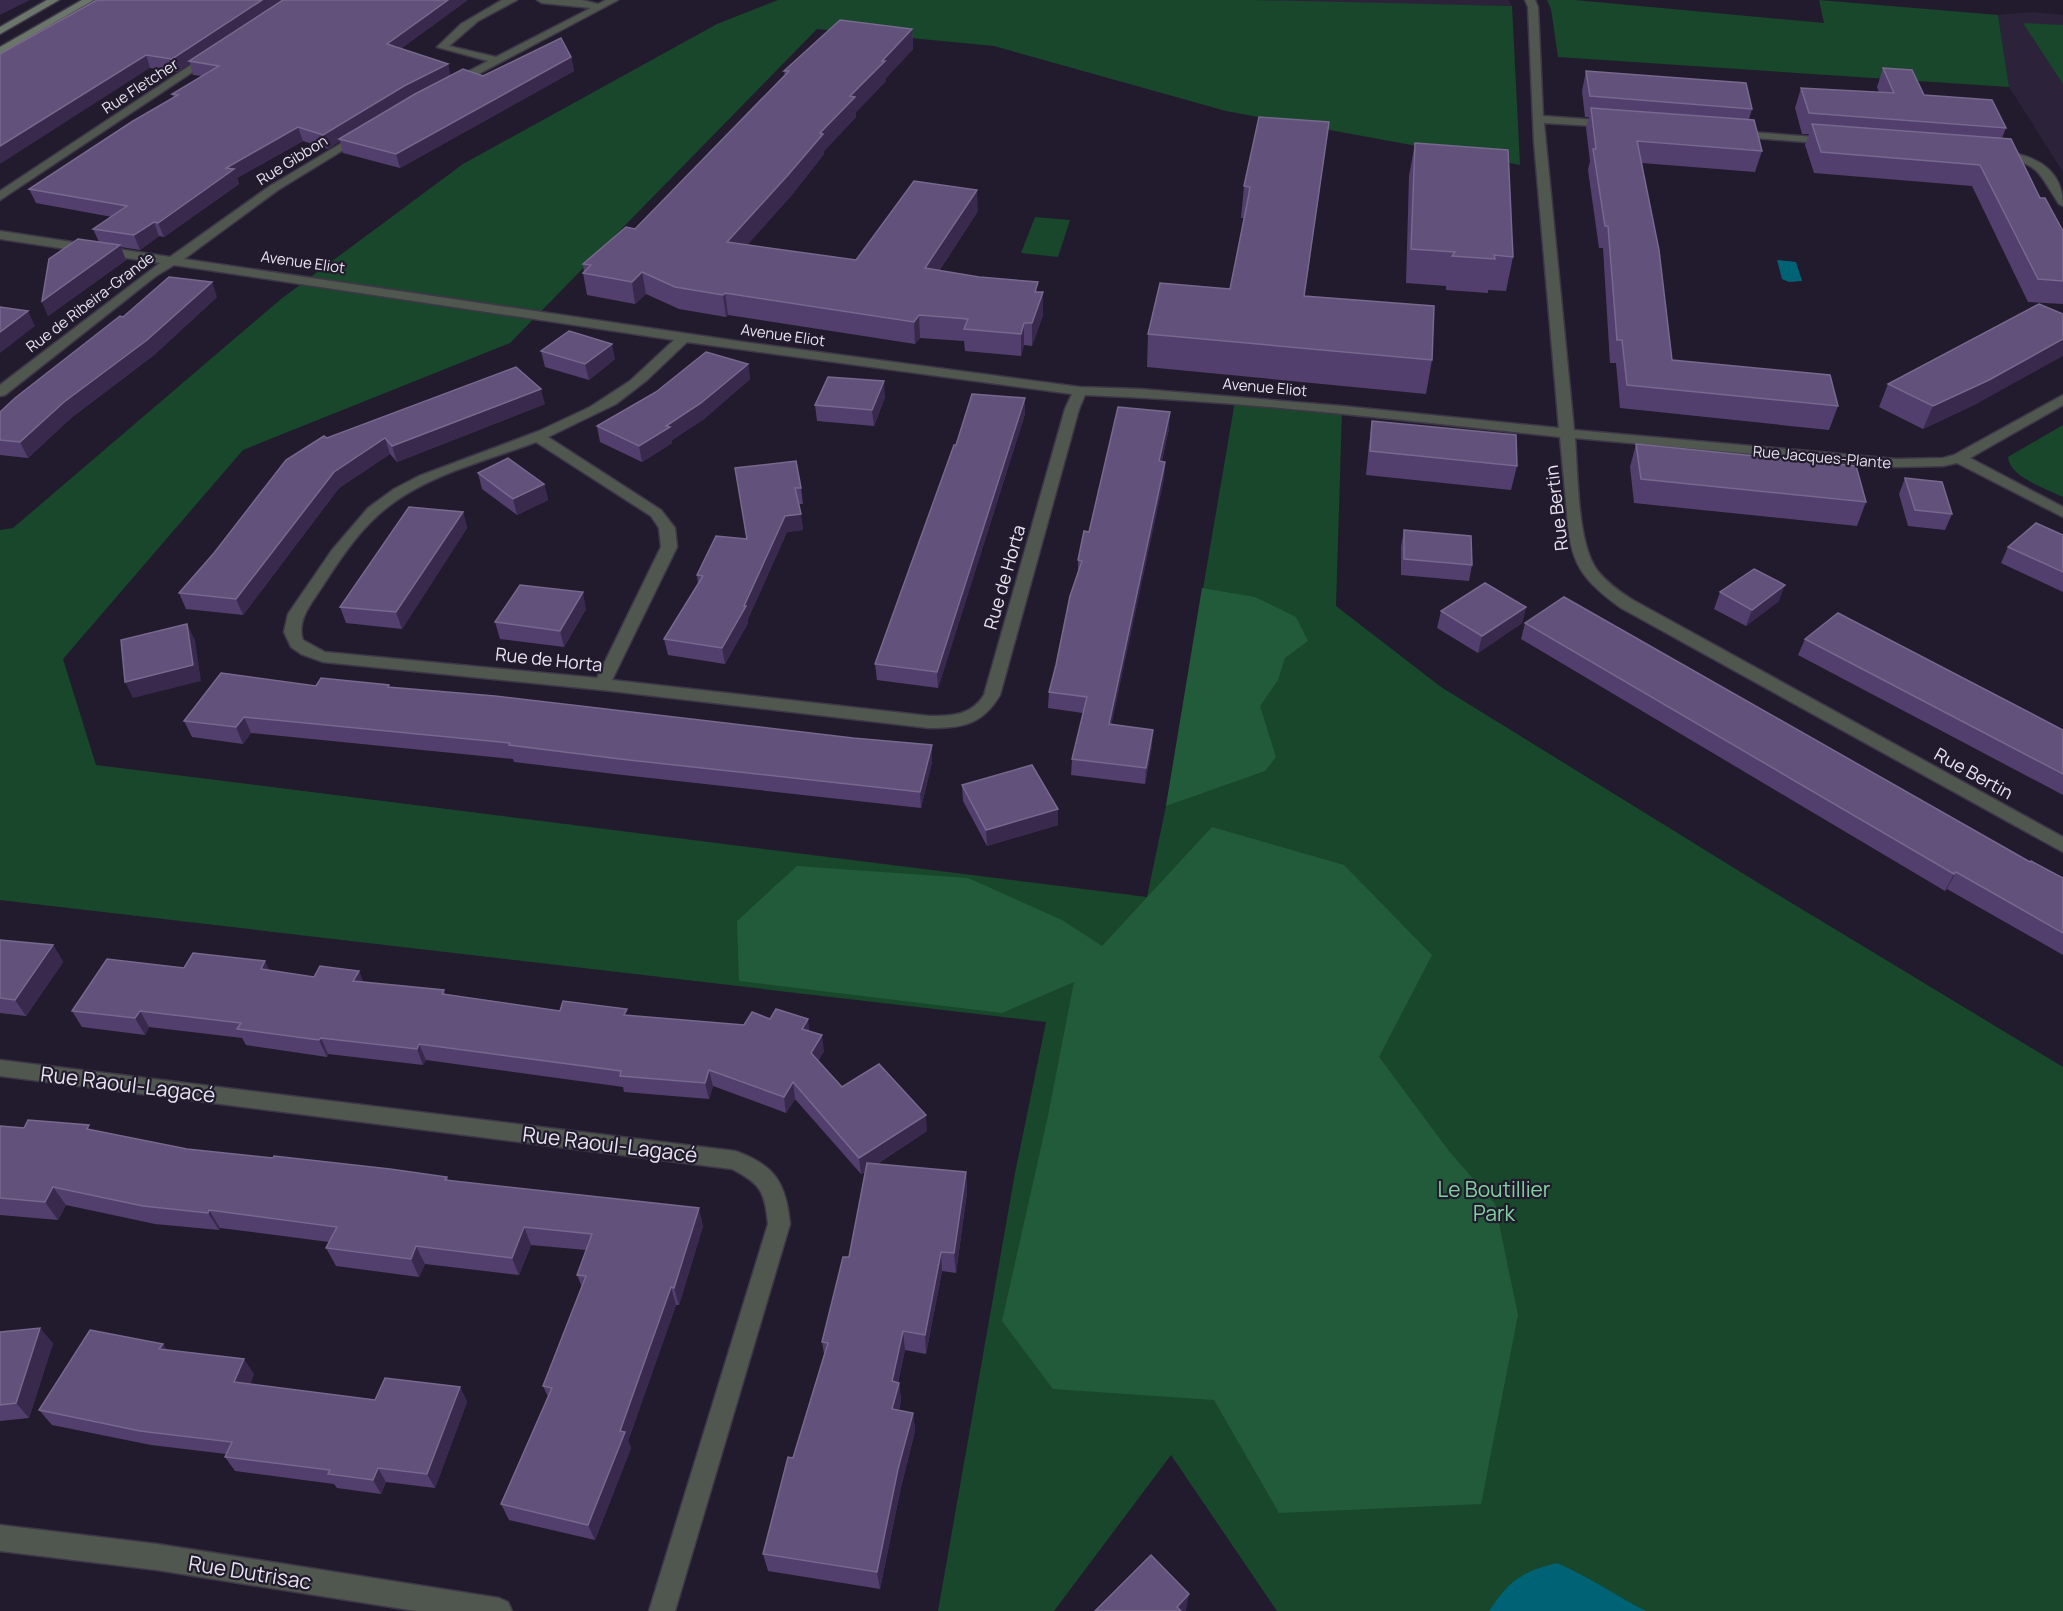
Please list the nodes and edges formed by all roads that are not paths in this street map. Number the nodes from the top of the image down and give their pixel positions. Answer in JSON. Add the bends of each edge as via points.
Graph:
{"nodes":[{"id":1,"x":54,"y":0,"type":"edge"},
{"id":2,"x":88,"y":0,"type":"edge"},
{"id":3,"x":512,"y":0,"type":"edge"},
{"id":4,"x":542,"y":0,"type":"edge"},
{"id":5,"x":613,"y":0,"type":"edge"},
{"id":6,"x":1530,"y":0,"type":"edge"},
{"id":7,"x":600,"y":6,"type":"junction"},
{"id":8,"x":0,"y":31,"type":"edge"},
{"id":9,"x":0,"y":51,"type":"edge"},
{"id":10,"x":218,"y":52,"type":"edge"},
{"id":11,"x":496,"y":60,"type":"junction"},
{"id":12,"x":443,"y":89,"type":"edge"},
{"id":13,"x":1539,"y":119,"type":"junction"},
{"id":14,"x":1628,"y":126,"type":"edge"},
{"id":15,"x":374,"y":128,"type":"edge"},
{"id":16,"x":1723,"y":133,"type":"edge"},
{"id":17,"x":1848,"y":142,"type":"edge"},
{"id":18,"x":1989,"y":152,"type":"edge"},
{"id":19,"x":0,"y":196,"type":"edge"},
{"id":20,"x":2063,"y":202,"type":"edge"},
{"id":21,"x":0,"y":235,"type":"edge"},
{"id":22,"x":173,"y":260,"type":"junction"},
{"id":23,"x":684,"y":337,"type":"junction"},
{"id":24,"x":1080,"y":391,"type":"junction"},
{"id":25,"x":0,"y":392,"type":"edge"},
{"id":26,"x":2063,"y":399,"type":"edge"},
{"id":27,"x":1566,"y":433,"type":"junction"},
{"id":28,"x":537,"y":436,"type":"junction"},
{"id":29,"x":1959,"y":458,"type":"junction"},
{"id":30,"x":2063,"y":513,"type":"edge"},
{"id":31,"x":602,"y":684,"type":"junction"},
{"id":32,"x":2063,"y":845,"type":"edge"},
{"id":33,"x":0,"y":1068,"type":"edge"},
{"id":34,"x":0,"y":1538,"type":"edge"},
{"id":35,"x":499,"y":1611,"type":"edge"},
{"id":36,"x":662,"y":1611,"type":"edge"}],
"edges":[{"from":1,"to":8,"type":"street"},
{"from":2,"to":9,"type":"street"},
{"from":3,"to":11,"type":"street","via":[[491,8],[442,47]]},
{"from":4,"to":7,"type":"street"},
{"from":5,"to":7,"type":"street"},
{"from":6,"to":13,"type":"street","name":"Rue Bertin"},
{"from":7,"to":11,"type":"street"},
{"from":10,"to":19,"type":"street","name":"Rue Fletcher"},
{"from":11,"to":12,"type":"street"},
{"from":13,"to":14,"type":"street"},
{"from":13,"to":27,"type":"street","name":"Rue Bertin"},
{"from":15,"to":22,"type":"street","name":"Rue Gibbon","via":[[274,188]]},
{"from":16,"to":17,"type":"street"},
{"from":18,"to":20,"type":"street","via":[[2011,155],[2042,167]]},
{"from":21,"to":22,"type":"street","name":"Avenue Eliot"},
{"from":22,"to":23,"type":"street","name":"Avenue Eliot"},
{"from":22,"to":25,"type":"street","name":"Rue de Ribeira-Grande"},
{"from":23,"to":24,"type":"street","name":"Avenue Eliot"},
{"from":23,"to":28,"type":"street","name":"Rue de Horta","via":[[625,391]]},
{"from":24,"to":27,"type":"street","name":"Avenue Eliot","via":[[1342,410]]},
{"from":24,"to":31,"type":"street","name":"Rue de Horta","via":[[992,695],[979,714],[960,721],[929,722]]},
{"from":26,"to":29,"type":"street","name":"Rue Jacques-Plante"},
{"from":27,"to":29,"type":"street","name":"Rue Jacques-Plante","via":[[1896,464]]},
{"from":27,"to":32,"type":"street","name":"Rue Bertin","via":[[1576,545],[1585,567],[1608,590],[1650,617]]},
{"from":28,"to":31,"type":"street","via":[[656,513],[666,524],[669,535],[669,547]]},
{"from":28,"to":31,"type":"street","name":"Rue de Horta","via":[[430,477],[385,502],[355,532],[296,614],[291,628],[295,643],[304,651],[323,657]]},
{"from":29,"to":30,"type":"street"},
{"from":33,"to":36,"type":"street","name":"Rue Raoul-Lagacé","via":[[735,1160],[760,1172],[777,1194],[779,1224]]},
{"from":34,"to":35,"type":"street","name":"Rue Dutrisac","via":[[157,1557]]}]}
